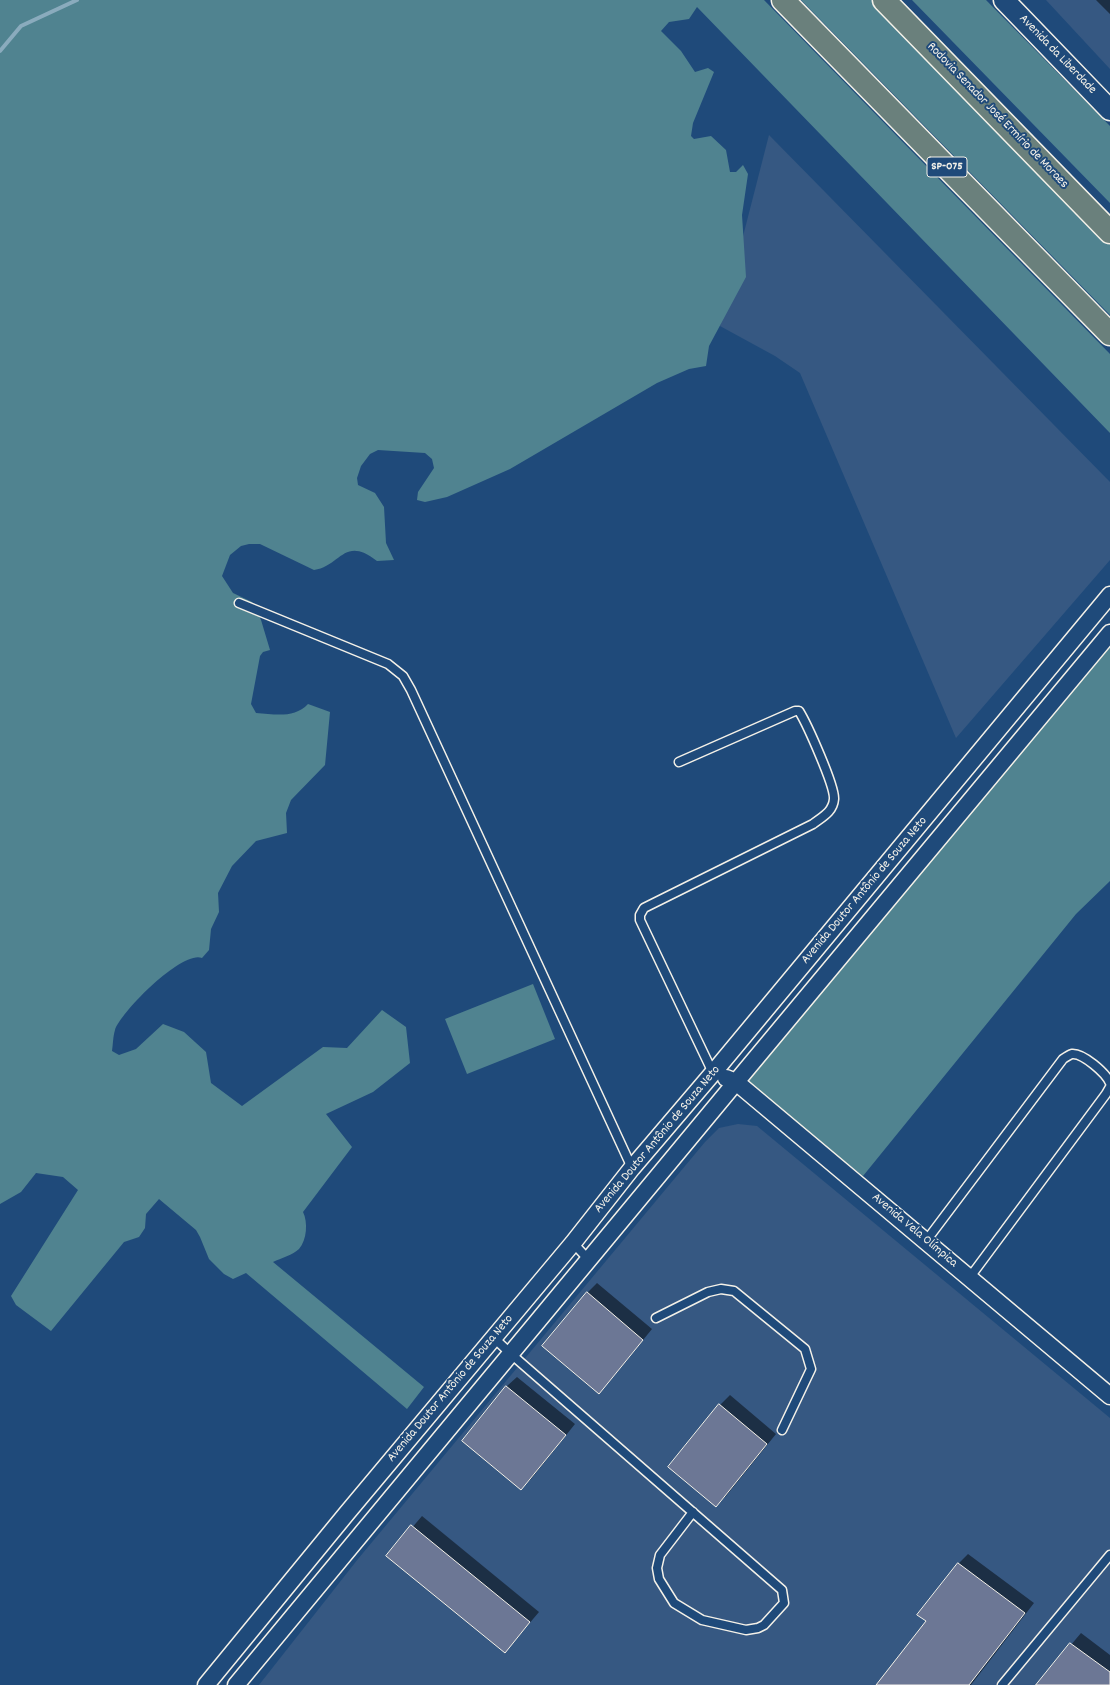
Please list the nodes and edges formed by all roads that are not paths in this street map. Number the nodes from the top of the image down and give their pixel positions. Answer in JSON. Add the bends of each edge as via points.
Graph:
{"nodes":[{"id":1,"x":783,"y":0,"type":"edge"},
{"id":2,"x":884,"y":0,"type":"edge"},
{"id":3,"x":1004,"y":0,"type":"edge"},
{"id":4,"x":1110,"y":110,"type":"edge"},
{"id":5,"x":1110,"y":232,"type":"edge"},
{"id":6,"x":1110,"y":334,"type":"edge"},
{"id":7,"x":1110,"y":595,"type":"edge"},
{"id":8,"x":239,"y":603,"type":"dead end"},
{"id":9,"x":1110,"y":633,"type":"edge"},
{"id":10,"x":1057,"y":659,"type":"junction"},
{"id":11,"x":1075,"y":674,"type":"junction"},
{"id":12,"x":679,"y":762,"type":"dead end"},
{"id":13,"x":714,"y":1073,"type":"junction"},
{"id":14,"x":736,"y":1082,"type":"junction"},
{"id":15,"x":1110,"y":1083,"type":"edge"},
{"id":16,"x":1110,"y":1087,"type":"edge"},
{"id":17,"x":632,"y":1168,"type":"junction"},
{"id":18,"x":926,"y":1241,"type":"junction"},
{"id":19,"x":572,"y":1243,"type":"junction"},
{"id":20,"x":589,"y":1260,"type":"junction"},
{"id":21,"x":970,"y":1277,"type":"junction"},
{"id":22,"x":656,"y":1318,"type":"dead end"},
{"id":23,"x":494,"y":1338,"type":"junction"},
{"id":24,"x":511,"y":1354,"type":"junction"},
{"id":25,"x":1110,"y":1396,"type":"edge"},
{"id":26,"x":782,"y":1430,"type":"dead end"},
{"id":27,"x":693,"y":1512,"type":"junction"},
{"id":28,"x":1110,"y":1555,"type":"edge"},
{"id":29,"x":206,"y":1685,"type":"edge"},
{"id":30,"x":236,"y":1685,"type":"edge"},
{"id":31,"x":1002,"y":1685,"type":"edge"}],
"edges":[{"from":1,"to":6,"type":"highway","number":"SP-075"},
{"from":2,"to":5,"type":"highway","name":"Rodovia Senador José Ermírio de Moraes"},
{"from":3,"to":4,"type":"street","name":"Avenida da Liberdade"},
{"from":7,"to":10,"type":"street","name":"Avenida Doutor Antônio de Souza Neto"},
{"from":8,"to":17,"type":"lane","via":[[388,664],[403,676],[415,697]]},
{"from":9,"to":11,"type":"street","name":"Avenida Doutor Antônio de Souza Neto"},
{"from":10,"to":11,"type":"street"},
{"from":10,"to":13,"type":"street","name":"Avenida Doutor Antônio de Souza Neto"},
{"from":11,"to":14,"type":"street","name":"Avenida Doutor Antônio de Souza Neto"},
{"from":12,"to":13,"type":"lane","via":[[799,711],[830,781],[834,799],[830,811],[813,824],[644,908],[640,914],[640,920]]},
{"from":13,"to":14,"type":"street","name":"Avenida Vela Olímpica"},
{"from":13,"to":17,"type":"street","name":"Avenida Doutor Antônio de Souza Neto"},
{"from":14,"to":18,"type":"street","name":"Avenida Vela Olímpica"},
{"from":14,"to":20,"type":"street","name":"Avenida Doutor Antônio de Souza Neto"},
{"from":15,"to":18,"type":"lane","via":[[1089,1060],[1080,1055],[1073,1054],[1063,1059]]},
{"from":16,"to":21,"type":"lane"},
{"from":17,"to":19,"type":"street","name":"Avenida Doutor Antônio de Souza Neto"},
{"from":18,"to":21,"type":"street","name":"Avenida Vela Olímpica"},
{"from":19,"to":20,"type":"lane"},
{"from":19,"to":23,"type":"street","name":"Avenida Doutor Antônio de Souza Neto"},
{"from":20,"to":24,"type":"street","name":"Avenida Doutor Antônio de Souza Neto"},
{"from":21,"to":25,"type":"street","name":"Avenida Vela Olímpica"},
{"from":22,"to":26,"type":"lane","via":[[708,1292],[721,1289],[734,1291],[805,1349],[812,1369]]},
{"from":23,"to":24,"type":"lane"},
{"from":23,"to":29,"type":"street","name":"Avenida Doutor Antônio de Souza Neto"},
{"from":24,"to":27,"type":"lane"},
{"from":24,"to":30,"type":"street","name":"Avenida Doutor Antônio de Souza Neto"},
{"from":27,"to":27,"type":"lane","via":[[782,1590],[784,1603],[764,1625],[746,1630],[702,1620],[674,1603],[659,1579],[657,1568],[660,1555]]},
{"from":28,"to":31,"type":"lane"}]}
